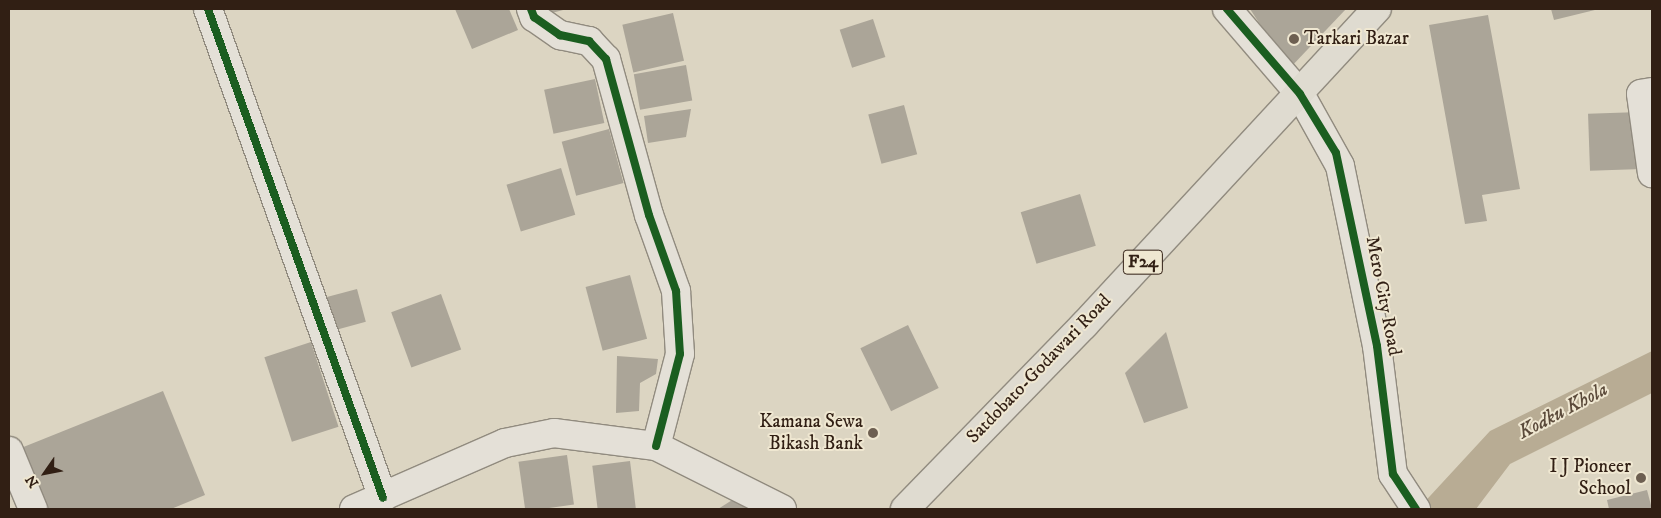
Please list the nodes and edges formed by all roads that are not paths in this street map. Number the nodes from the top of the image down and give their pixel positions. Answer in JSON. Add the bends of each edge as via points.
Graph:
{"nodes":[{"id":1,"x":208,"y":9,"type":"edge"},
{"id":2,"x":531,"y":9,"type":"edge"},
{"id":3,"x":1227,"y":9,"type":"edge"},
{"id":4,"x":1377,"y":9,"type":"edge"},
{"id":5,"x":1652,"y":92,"type":"edge"},
{"id":6,"x":1300,"y":94,"type":"junction"},
{"id":7,"x":1652,"y":173,"type":"edge"},
{"id":8,"x":656,"y":446,"type":"junction"},
{"id":9,"x":9,"y":451,"type":"edge"},
{"id":10,"x":382,"y":498,"type":"junction"},
{"id":11,"x":34,"y":509,"type":"edge"},
{"id":12,"x":354,"y":509,"type":"edge"},
{"id":13,"x":782,"y":509,"type":"edge"},
{"id":14,"x":905,"y":509,"type":"edge"},
{"id":15,"x":1416,"y":509,"type":"edge"}],
"edges":[{"from":1,"to":10,"type":"street"},
{"from":2,"to":8,"type":"street","via":[[534,17],[560,34],[590,41],[606,59],[649,215],[676,291],[680,354]]},
{"from":3,"to":6,"type":"street","name":"Mero City Road"},
{"from":4,"to":6,"type":"main road","name":"Satdobato-Godawari Road","number":"F24"},
{"from":5,"to":7,"type":"street","via":[[1641,94]]},
{"from":6,"to":14,"type":"main road","name":"Satdobato-Godawari Road","number":"F24"},
{"from":6,"to":15,"type":"street","name":"Mero City Road","via":[[1340,166],[1377,346],[1394,474]]},
{"from":8,"to":10,"type":"street","via":[[554,433],[505,443]]},
{"from":8,"to":13,"type":"street"},
{"from":9,"to":11,"type":"street"},
{"from":10,"to":12,"type":"street"}]}
